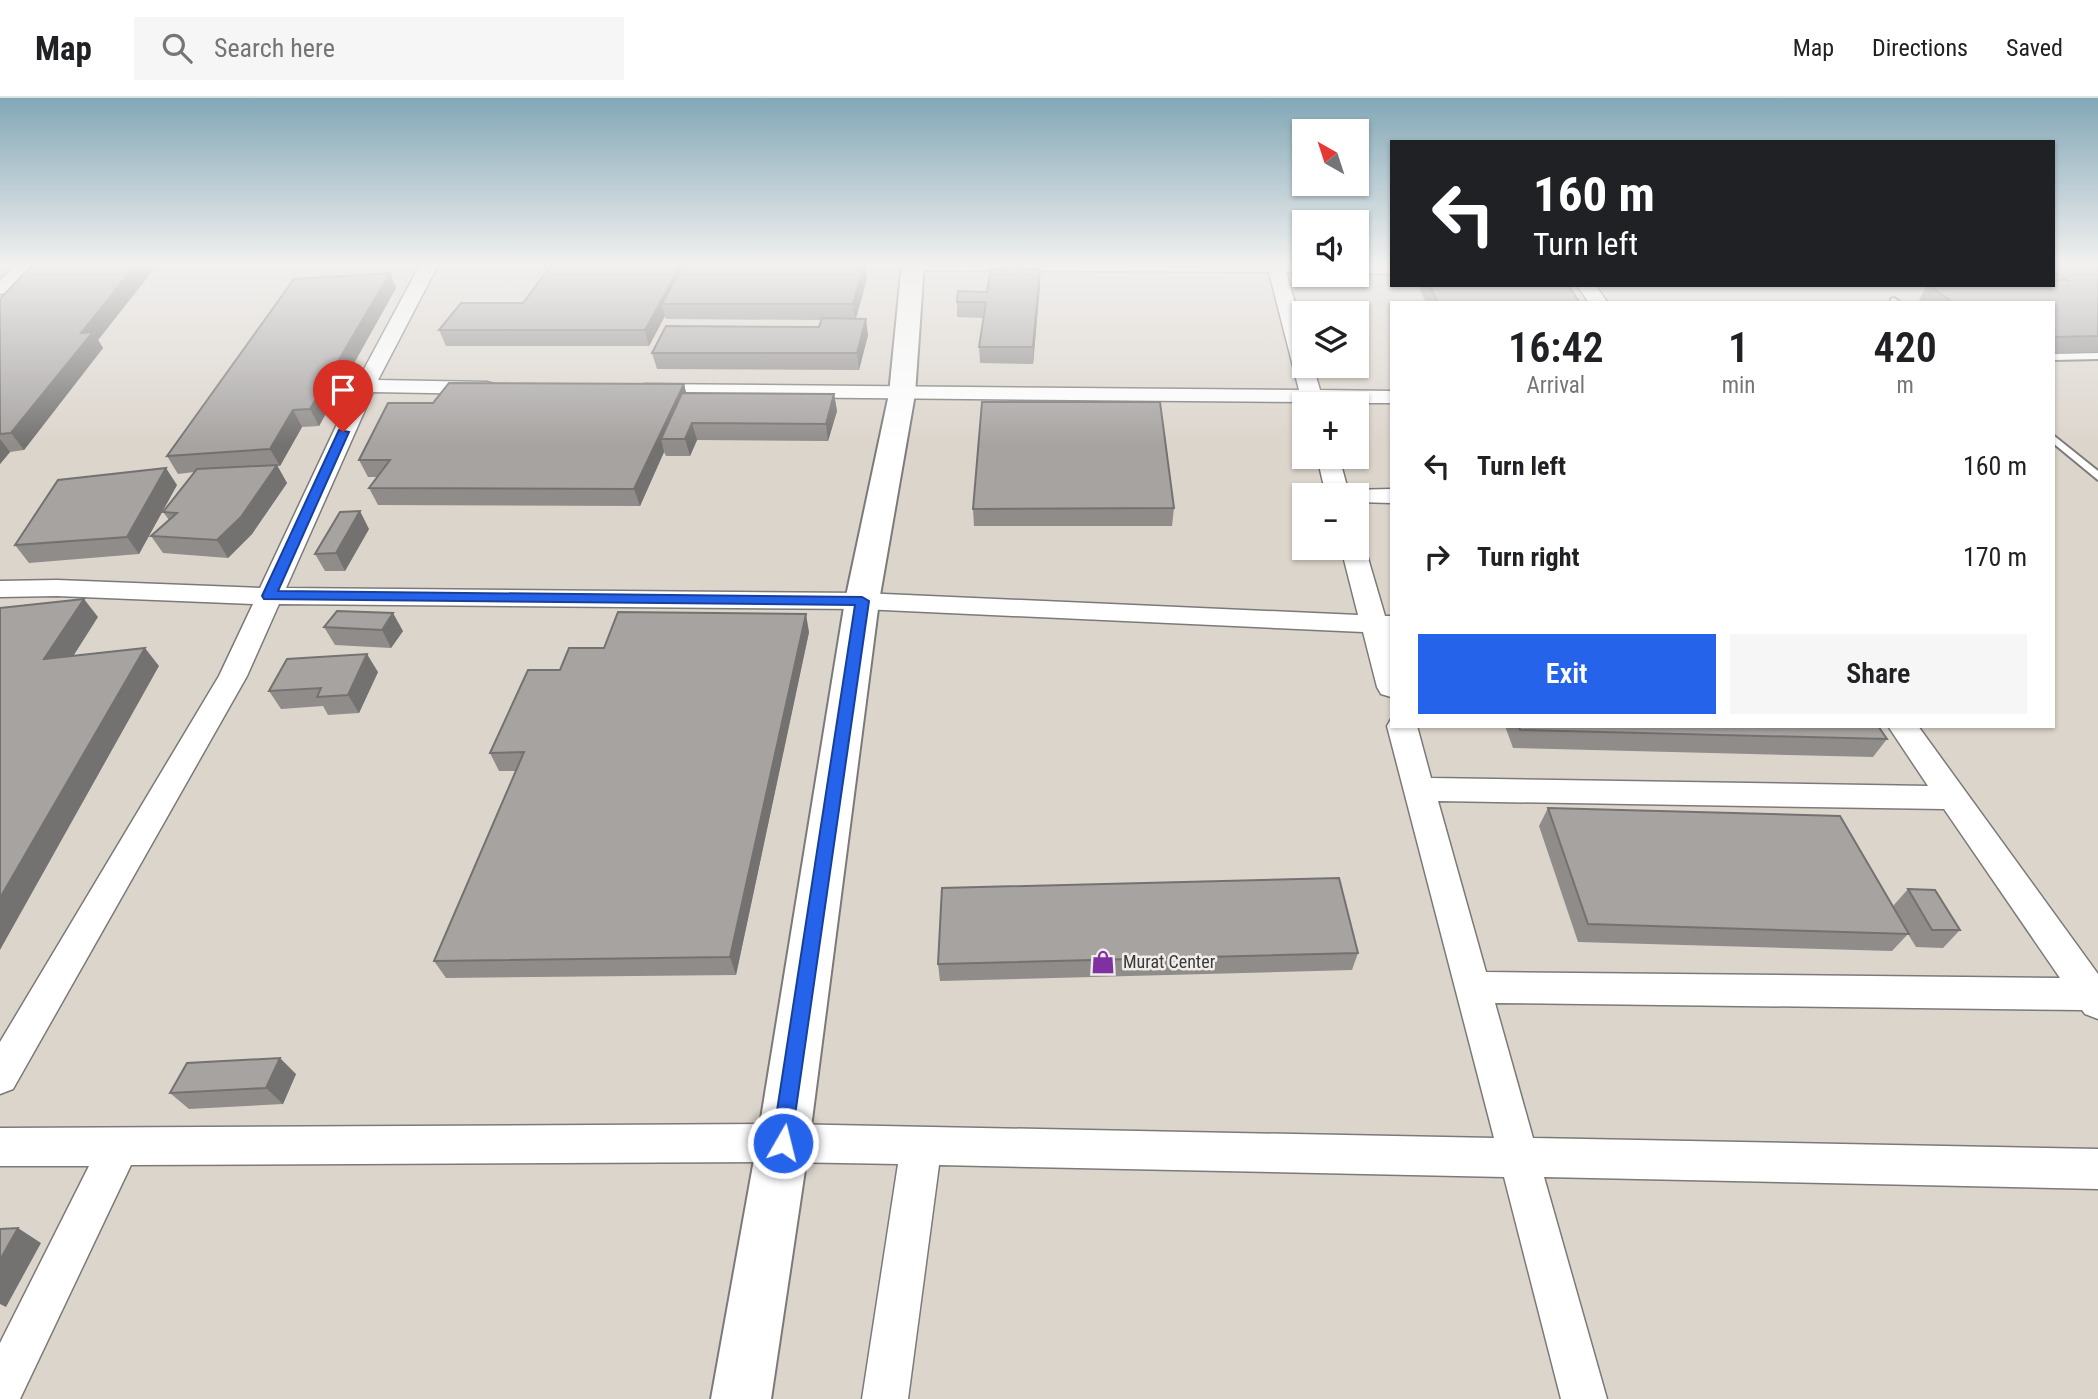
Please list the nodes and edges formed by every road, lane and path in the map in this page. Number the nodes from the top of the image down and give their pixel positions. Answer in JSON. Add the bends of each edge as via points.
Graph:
{"nodes":[{"id":1,"x":398,"y":324,"type":"edge"},
{"id":2,"x":908,"y":324,"type":"edge"},
{"id":3,"x":1291,"y":324,"type":"edge"},
{"id":4,"x":2098,"y":356,"type":"edge"},
{"id":5,"x":2055,"y":358,"type":"edge"},
{"id":6,"x":365,"y":386,"type":"junction"},
{"id":7,"x":502,"y":388,"type":"edge"},
{"id":8,"x":626,"y":390,"type":"edge"},
{"id":9,"x":1310,"y":392,"type":"edge"},
{"id":10,"x":902,"y":394,"type":"junction"},
{"id":11,"x":1390,"y":397,"type":"edge"},
{"id":12,"x":1369,"y":398,"type":"edge"},
{"id":13,"x":1292,"y":400,"type":"edge"},
{"id":14,"x":2055,"y":440,"type":"edge"},
{"id":15,"x":2098,"y":477,"type":"edge"},
{"id":16,"x":1369,"y":495,"type":"edge"},
{"id":17,"x":1390,"y":496,"type":"edge"},
{"id":18,"x":1358,"y":560,"type":"edge"},
{"id":19,"x":0,"y":589,"type":"edge"},
{"id":20,"x":269,"y":596,"type":"junction"},
{"id":21,"x":862,"y":601,"type":"junction"},
{"id":22,"x":1383,"y":625,"type":"edge"},
{"id":23,"x":1390,"y":679,"type":"edge"},
{"id":24,"x":1403,"y":728,"type":"edge"},
{"id":25,"x":1903,"y":728,"type":"edge"},
{"id":26,"x":1419,"y":789,"type":"junction"},
{"id":27,"x":1953,"y":798,"type":"junction"},
{"id":28,"x":1474,"y":987,"type":"junction"},
{"id":29,"x":2095,"y":998,"type":"edge"},
{"id":30,"x":0,"y":1077,"type":"edge"},
{"id":31,"x":783,"y":1143,"type":"junction"},
{"id":32,"x":120,"y":1146,"type":"junction"},
{"id":33,"x":0,"y":1147,"type":"edge"},
{"id":34,"x":921,"y":1147,"type":"junction"},
{"id":35,"x":1521,"y":1157,"type":"junction"},
{"id":36,"x":2098,"y":1169,"type":"edge"},
{"id":37,"x":0,"y":1391,"type":"edge"},
{"id":38,"x":741,"y":1399,"type":"edge"},
{"id":39,"x":885,"y":1399,"type":"edge"},
{"id":40,"x":1584,"y":1399,"type":"edge"}],
"edges":[{"from":1,"to":6,"type":"street"},
{"from":2,"to":10,"type":"street"},
{"from":3,"to":9,"type":"street"},
{"from":4,"to":5,"type":"lane"},
{"from":6,"to":7,"type":"street"},
{"from":6,"to":20,"type":"street"},
{"from":8,"to":10,"type":"street"},
{"from":10,"to":13,"type":"street"},
{"from":10,"to":21,"type":"street"},
{"from":11,"to":12,"type":"street"},
{"from":14,"to":15,"type":"lane"},
{"from":16,"to":17,"type":"street"},
{"from":18,"to":22,"type":"street"},
{"from":19,"to":20,"type":"street"},
{"from":20,"to":21,"type":"street"},
{"from":20,"to":30,"type":"street","via":[[233,676]]},
{"from":21,"to":22,"type":"street"},
{"from":21,"to":31,"type":"street"},
{"from":22,"to":23,"type":"street"},
{"from":24,"to":26,"type":"street"},
{"from":25,"to":27,"type":"street"},
{"from":26,"to":27,"type":"street"},
{"from":26,"to":28,"type":"street"},
{"from":27,"to":29,"type":"street"},
{"from":28,"to":29,"type":"street"},
{"from":28,"to":35,"type":"street"},
{"from":31,"to":32,"type":"street"},
{"from":31,"to":34,"type":"street"},
{"from":31,"to":38,"type":"street"},
{"from":32,"to":33,"type":"street"},
{"from":32,"to":37,"type":"street"},
{"from":34,"to":35,"type":"street"},
{"from":34,"to":39,"type":"street"},
{"from":35,"to":36,"type":"street"},
{"from":35,"to":40,"type":"street"}]}
